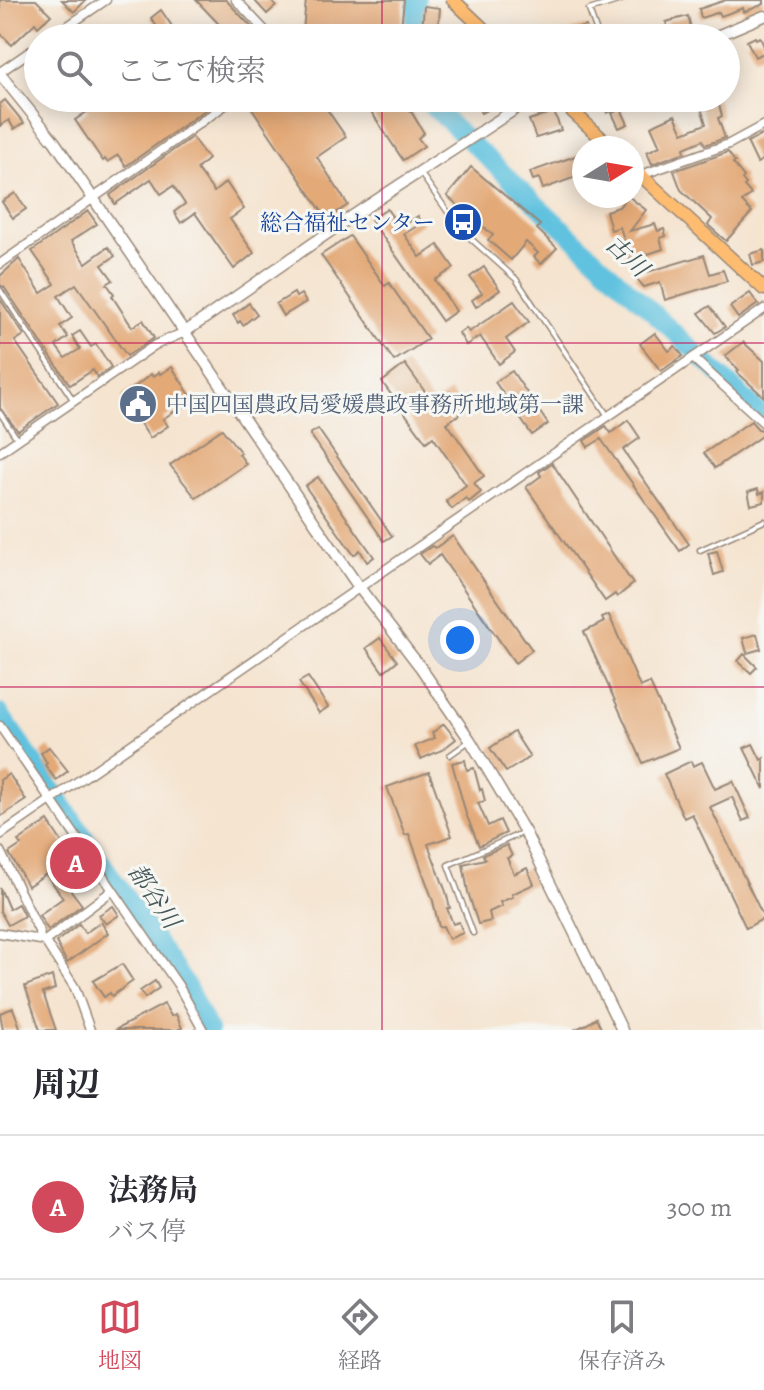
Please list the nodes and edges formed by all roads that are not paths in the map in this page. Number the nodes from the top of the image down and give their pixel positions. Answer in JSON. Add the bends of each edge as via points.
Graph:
{"nodes":[{"id":1,"x":106,"y":0,"type":"edge"},
{"id":2,"x":236,"y":0,"type":"edge"},
{"id":3,"x":453,"y":0,"type":"edge"},
{"id":4,"x":621,"y":0,"type":"edge"},
{"id":5,"x":764,"y":16,"type":"edge"},
{"id":6,"x":71,"y":24,"type":"edge"},
{"id":7,"x":259,"y":24,"type":"edge"},
{"id":8,"x":478,"y":24,"type":"edge"},
{"id":9,"x":594,"y":24,"type":"edge"},
{"id":10,"x":740,"y":26,"type":"edge"},
{"id":11,"x":24,"y":56,"type":"edge"},
{"id":12,"x":0,"y":73,"type":"edge"},
{"id":13,"x":24,"y":103,"type":"edge"},
{"id":14,"x":31,"y":112,"type":"edge"},
{"id":15,"x":215,"y":112,"type":"edge"},
{"id":16,"x":511,"y":112,"type":"edge"},
{"id":17,"x":573,"y":112,"type":"edge"},
{"id":18,"x":764,"y":125,"type":"edge"},
{"id":19,"x":599,"y":136,"type":"edge"},
{"id":20,"x":644,"y":169,"type":"edge"},
{"id":21,"x":420,"y":172,"type":"junction"},
{"id":22,"x":644,"y":178,"type":"edge"},
{"id":23,"x":94,"y":198,"type":"junction"},
{"id":24,"x":0,"y":264,"type":"edge"},
{"id":25,"x":764,"y":289,"type":"edge"},
{"id":26,"x":0,"y":290,"type":"edge"},
{"id":27,"x":764,"y":309,"type":"edge"},
{"id":28,"x":185,"y":332,"type":"junction"},
{"id":29,"x":694,"y":357,"type":"junction"},
{"id":30,"x":74,"y":401,"type":"junction"},
{"id":31,"x":0,"y":413,"type":"edge"},
{"id":32,"x":608,"y":416,"type":"junction"},
{"id":33,"x":764,"y":423,"type":"edge"},
{"id":34,"x":18,"y":440,"type":"junction"},
{"id":35,"x":0,"y":452,"type":"edge"},
{"id":36,"x":764,"y":521,"type":"edge"},
{"id":37,"x":700,"y":550,"type":"dead end"},
{"id":38,"x":358,"y":586,"type":"junction"},
{"id":39,"x":0,"y":726,"type":"edge"},
{"id":40,"x":470,"y":740,"type":"junction"},
{"id":41,"x":450,"y":755,"type":"dead end"},
{"id":42,"x":54,"y":796,"type":"junction"},
{"id":43,"x":525,"y":832,"type":"junction"},
{"id":44,"x":0,"y":835,"type":"edge"},
{"id":45,"x":0,"y":851,"type":"edge"},
{"id":46,"x":113,"y":890,"type":"junction"},
{"id":47,"x":0,"y":933,"type":"edge"},
{"id":48,"x":473,"y":933,"type":"dead end"},
{"id":49,"x":43,"y":940,"type":"junction"},
{"id":50,"x":90,"y":1030,"type":"edge"},
{"id":51,"x":203,"y":1030,"type":"edge"},
{"id":52,"x":622,"y":1030,"type":"edge"}],
"edges":[{"from":1,"to":6,"type":"street"},
{"from":2,"to":7,"type":"street"},
{"from":3,"to":8,"type":"highway"},
{"from":4,"to":9,"type":"lane","via":[[589,10]]},
{"from":5,"to":10,"type":"street"},
{"from":11,"to":12,"type":"street"},
{"from":12,"to":13,"type":"street"},
{"from":14,"to":23,"type":"street"},
{"from":15,"to":23,"type":"street"},
{"from":16,"to":21,"type":"street"},
{"from":17,"to":19,"type":"highway"},
{"from":18,"to":20,"type":"street","via":[[729,144]]},
{"from":21,"to":28,"type":"street"},
{"from":21,"to":32,"type":"lane","via":[[460,229],[516,279]]},
{"from":22,"to":25,"type":"highway"},
{"from":23,"to":24,"type":"street"},
{"from":23,"to":28,"type":"street"},
{"from":26,"to":30,"type":"lane"},
{"from":27,"to":29,"type":"street"},
{"from":28,"to":30,"type":"street","via":[[155,345]]},
{"from":28,"to":38,"type":"street"},
{"from":29,"to":32,"type":"street"},
{"from":29,"to":33,"type":"street"},
{"from":30,"to":34,"type":"street"},
{"from":31,"to":34,"type":"lane"},
{"from":32,"to":38,"type":"street"},
{"from":34,"to":35,"type":"street"},
{"from":36,"to":37,"type":"lane"},
{"from":38,"to":40,"type":"street"},
{"from":38,"to":42,"type":"street"},
{"from":39,"to":42,"type":"street"},
{"from":40,"to":41,"type":"lane"},
{"from":40,"to":43,"type":"street"},
{"from":42,"to":44,"type":"street"},
{"from":42,"to":46,"type":"street"},
{"from":43,"to":48,"type":"lane","via":[[448,865]]},
{"from":43,"to":52,"type":"street"},
{"from":45,"to":49,"type":"street"},
{"from":46,"to":49,"type":"street"},
{"from":46,"to":51,"type":"street"},
{"from":47,"to":49,"type":"street"},
{"from":49,"to":50,"type":"street","via":[[75,988]]}]}
